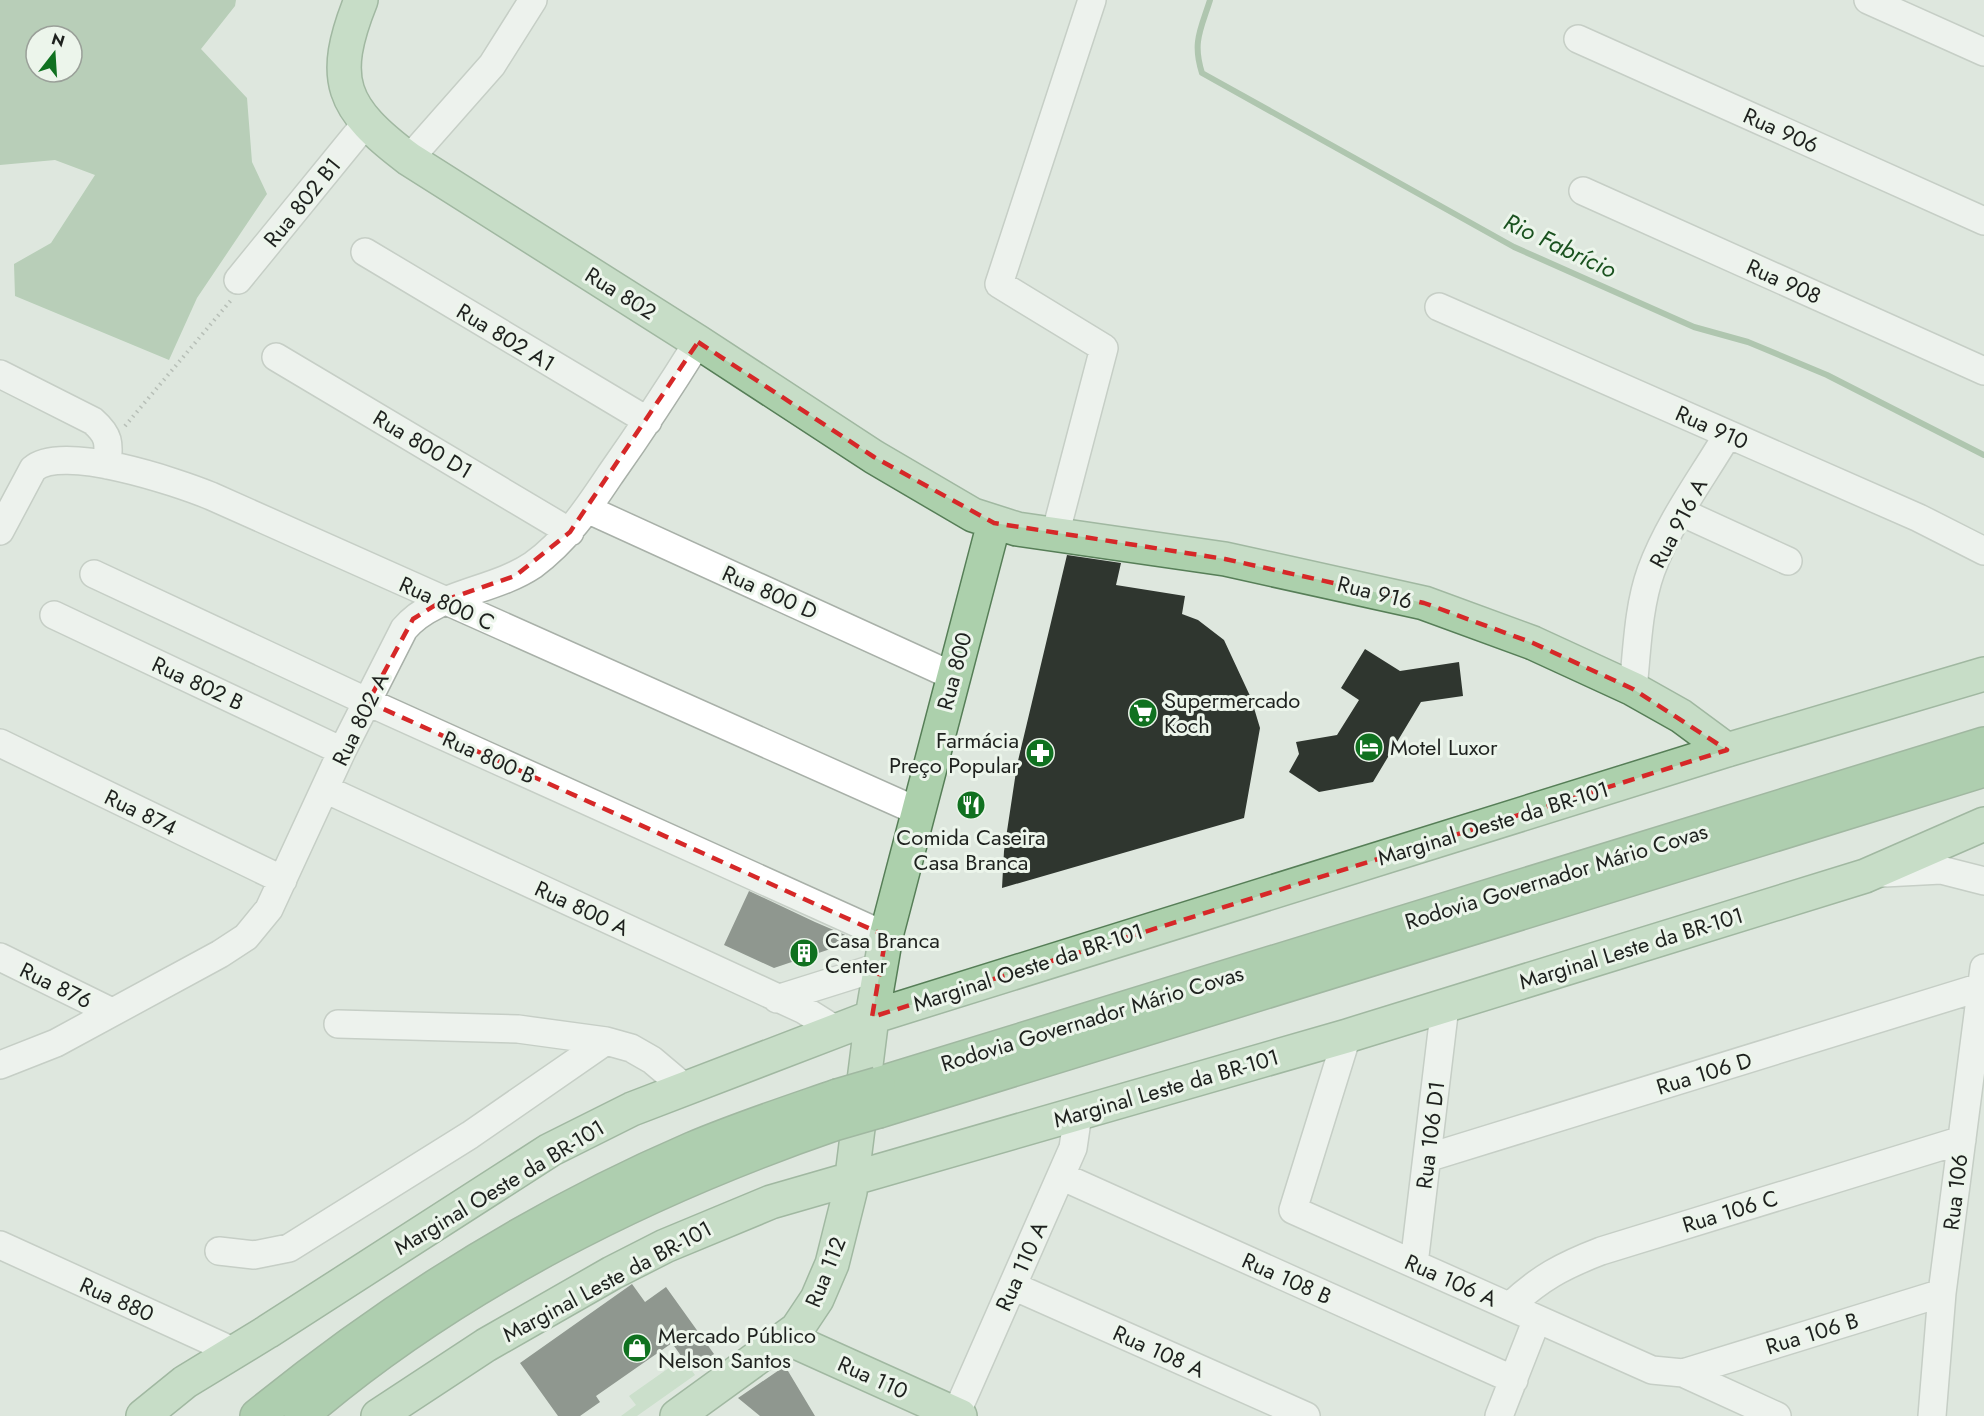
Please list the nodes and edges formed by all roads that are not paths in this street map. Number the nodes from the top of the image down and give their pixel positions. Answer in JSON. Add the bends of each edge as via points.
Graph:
{"nodes":[{"id":1,"x":361,"y":0,"type":"edge"},
{"id":2,"x":533,"y":0,"type":"edge"},
{"id":3,"x":1092,"y":0,"type":"edge"},
{"id":4,"x":1868,"y":0,"type":"edge"},
{"id":5,"x":1578,"y":39,"type":"dead end"},
{"id":6,"x":1984,"y":52,"type":"edge"},
{"id":7,"x":366,"y":123,"type":"junction"},
{"id":8,"x":409,"y":159,"type":"junction"},
{"id":9,"x":1583,"y":191,"type":"dead end"},
{"id":10,"x":1984,"y":221,"type":"edge"},
{"id":11,"x":365,"y":252,"type":"dead end"},
{"id":12,"x":238,"y":280,"type":"road end"},
{"id":13,"x":1439,"y":307,"type":"dead end"},
{"id":14,"x":698,"y":342,"type":"junction"},
{"id":15,"x":276,"y":357,"type":"dead end"},
{"id":16,"x":1984,"y":371,"type":"edge"},
{"id":17,"x":0,"y":374,"type":"edge"},
{"id":18,"x":648,"y":421,"type":"junction"},
{"id":19,"x":1728,"y":434,"type":"junction"},
{"id":20,"x":108,"y":455,"type":"junction"},
{"id":21,"x":587,"y":509,"type":"junction"},
{"id":22,"x":1681,"y":512,"type":"junction"},
{"id":23,"x":994,"y":523,"type":"junction"},
{"id":24,"x":0,"y":531,"type":"edge"},
{"id":25,"x":570,"y":531,"type":"junction"},
{"id":26,"x":1055,"y":536,"type":"junction"},
{"id":27,"x":1984,"y":550,"type":"edge"},
{"id":28,"x":1788,"y":561,"type":"dead end"},
{"id":29,"x":94,"y":574,"type":"dead end"},
{"id":30,"x":442,"y":601,"type":"junction"},
{"id":31,"x":54,"y":615,"type":"dead end"},
{"id":32,"x":1984,"y":674,"type":"edge"},
{"id":33,"x":953,"y":676,"type":"junction"},
{"id":34,"x":1633,"y":689,"type":"junction"},
{"id":35,"x":368,"y":702,"type":"junction"},
{"id":36,"x":0,"y":743,"type":"edge"},
{"id":37,"x":1984,"y":744,"type":"edge"},
{"id":38,"x":1727,"y":750,"type":"junction"},
{"id":39,"x":342,"y":751,"type":"junction"},
{"id":40,"x":1984,"y":770,"type":"edge"},
{"id":41,"x":1984,"y":778,"type":"edge"},
{"id":42,"x":1934,"y":785,"type":"junction"},
{"id":43,"x":325,"y":789,"type":"junction"},
{"id":44,"x":917,"y":811,"type":"junction"},
{"id":45,"x":1984,"y":824,"type":"edge"},
{"id":46,"x":1865,"y":876,"type":"junction"},
{"id":47,"x":283,"y":880,"type":"junction"},
{"id":48,"x":1984,"y":881,"type":"edge"},
{"id":49,"x":884,"y":951,"type":"junction"},
{"id":50,"x":0,"y":957,"type":"edge"},
{"id":51,"x":1983,"y":978,"type":"edge"},
{"id":52,"x":777,"y":999,"type":"junction"},
{"id":53,"x":913,"y":1004,"type":"junction"},
{"id":54,"x":1445,"y":1006,"type":"junction"},
{"id":55,"x":112,"y":1012,"type":"junction"},
{"id":56,"x":872,"y":1017,"type":"junction"},
{"id":57,"x":338,"y":1023,"type":"dead end"},
{"id":58,"x":836,"y":1030,"type":"junction"},
{"id":59,"x":1347,"y":1036,"type":"junction"},
{"id":60,"x":606,"y":1041,"type":"junction"},
{"id":61,"x":0,"y":1065,"type":"edge"},
{"id":62,"x":684,"y":1087,"type":"junction"},
{"id":63,"x":859,"y":1097,"type":"junction"},
{"id":64,"x":1077,"y":1114,"type":"junction"},
{"id":65,"x":1962,"y":1140,"type":"junction"},
{"id":66,"x":1427,"y":1158,"type":"junction"},
{"id":67,"x":1061,"y":1176,"type":"junction"},
{"id":68,"x":852,"y":1178,"type":"junction"},
{"id":69,"x":0,"y":1245,"type":"edge"},
{"id":70,"x":219,"y":1251,"type":"dead end"},
{"id":71,"x":1414,"y":1264,"type":"junction"},
{"id":72,"x":1013,"y":1286,"type":"junction"},
{"id":73,"x":1942,"y":1293,"type":"junction"},
{"id":74,"x":1510,"y":1306,"type":"junction"},
{"id":75,"x":1537,"y":1319,"type":"junction"},
{"id":76,"x":787,"y":1338,"type":"junction"},
{"id":77,"x":235,"y":1352,"type":"junction"},
{"id":78,"x":1683,"y":1373,"type":"junction"},
{"id":79,"x":1514,"y":1380,"type":"junction"},
{"id":80,"x":958,"y":1415,"type":"edge"},
{"id":81,"x":143,"y":1416,"type":"edge"},
{"id":82,"x":256,"y":1416,"type":"edge"},
{"id":83,"x":301,"y":1416,"type":"edge"},
{"id":84,"x":378,"y":1416,"type":"edge"},
{"id":85,"x":677,"y":1416,"type":"edge"},
{"id":86,"x":1306,"y":1416,"type":"edge"},
{"id":87,"x":1499,"y":1416,"type":"edge"},
{"id":88,"x":1777,"y":1416,"type":"edge"},
{"id":89,"x":1932,"y":1416,"type":"edge"}],
"edges":[{"from":1,"to":7,"type":"main road","name":"Rua 802","via":[[346,43],[344,80],[349,99]]},
{"from":2,"to":8,"type":"street","via":[[492,65]]},
{"from":3,"to":26,"type":"street","via":[[999,284],[1104,348]]},
{"from":4,"to":6,"type":"street"},
{"from":5,"to":10,"type":"street","name":"Rua 906"},
{"from":7,"to":8,"type":"main road","name":"Rua 802"},
{"from":7,"to":12,"type":"street","name":"Rua 802 B1"},
{"from":8,"to":14,"type":"main road","name":"Rua 802"},
{"from":9,"to":16,"type":"street","name":"Rua 908"},
{"from":11,"to":18,"type":"street","name":"Rua 802 A1"},
{"from":13,"to":19,"type":"street","name":"Rua 910"},
{"from":14,"to":18,"type":"street","name":"Rua 802 A"},
{"from":14,"to":23,"type":"main road","name":"Rua 802","via":[[902,474]]},
{"from":15,"to":25,"type":"street","name":"Rua 800 D1"},
{"from":17,"to":20,"type":"street","via":[[93,421],[105,432]]},
{"from":18,"to":21,"type":"street","name":"Rua 802 A"},
{"from":19,"to":22,"type":"street","name":"Rua 916 A"},
{"from":19,"to":27,"type":"street","name":"Rua 910"},
{"from":20,"to":24,"type":"street","name":"Rua 800 C","via":[[41,462],[33,469]]},
{"from":20,"to":30,"type":"street","name":"Rua 800 C","via":[[190,487]]},
{"from":21,"to":25,"type":"street","name":"Rua 802 A"},
{"from":21,"to":33,"type":"street","name":"Rua 800 D"},
{"from":22,"to":28,"type":"street"},
{"from":22,"to":34,"type":"street","name":"Rua 916 A","via":[[1651,573],[1642,611]]},
{"from":23,"to":26,"type":"main road","name":"Rua 916"},
{"from":23,"to":33,"type":"main road","name":"Rua 800"},
{"from":25,"to":30,"type":"street","name":"Rua 802 A","via":[[553,549],[515,576]]},
{"from":26,"to":34,"type":"main road","name":"Rua 916","via":[[1225,559],[1424,603],[1533,643]]},
{"from":29,"to":35,"type":"street","name":"Rua 800 B"},
{"from":30,"to":35,"type":"street","name":"Rua 802 A","via":[[412,619],[404,629]]},
{"from":30,"to":44,"type":"street","name":"Rua 800 C"},
{"from":31,"to":39,"type":"street","name":"Rua 802 B"},
{"from":32,"to":38,"type":"main road","name":"Marginal Oeste da BR-101"},
{"from":33,"to":44,"type":"main road","name":"Rua 800"},
{"from":34,"to":38,"type":"main road","name":"Rua 916","via":[[1681,716]]},
{"from":35,"to":39,"type":"street","name":"Rua 802 A"},
{"from":35,"to":49,"type":"street","name":"Rua 800 B"},
{"from":36,"to":47,"type":"street","name":"Rua 874"},
{"from":37,"to":63,"type":"highway","name":"Rodovia Governador Mário Covas"},
{"from":38,"to":53,"type":"main road","name":"Marginal Oeste da BR-101"},
{"from":39,"to":43,"type":"street","name":"Rua 802 A"},
{"from":40,"to":42,"type":"highway","name":"Rodovia Governador Mário Covas"},
{"from":41,"to":42,"type":"highway"},
{"from":42,"to":63,"type":"highway","name":"Rodovia Governador Mário Covas"},
{"from":43,"to":47,"type":"street","name":"Rua 802 A"},
{"from":43,"to":52,"type":"street","name":"Rua 800 A"},
{"from":44,"to":49,"type":"main road","name":"Rua 800"},
{"from":45,"to":46,"type":"main road","name":"Marginal Leste da BR-101"},
{"from":46,"to":48,"type":"street","via":[[1941,870]]},
{"from":46,"to":54,"type":"main road","name":"Marginal Leste da BR-101"},
{"from":47,"to":55,"type":"street","name":"Rua 802 A","via":[[269,909],[246,937]]},
{"from":49,"to":52,"type":"street"},
{"from":49,"to":53,"type":"main road","via":[[895,987]]},
{"from":49,"to":56,"type":"main road","name":"Rua 800"},
{"from":50,"to":55,"type":"street","name":"Rua 876"},
{"from":51,"to":65,"type":"street","name":"Rua 106"},
{"from":51,"to":66,"type":"street","name":"Rua 106 D"},
{"from":52,"to":58,"type":"street","name":"Rua 800 A"},
{"from":53,"to":56,"type":"main road","name":"Marginal Oeste da BR-101"},
{"from":53,"to":63,"type":"main road","via":[[878,1044]]},
{"from":54,"to":59,"type":"main road","name":"Marginal Leste da BR-101"},
{"from":54,"to":66,"type":"street","name":"Rua 106 D1"},
{"from":55,"to":61,"type":"street","name":"Rua 802 A","via":[[56,1043]]},
{"from":56,"to":58,"type":"main road","name":"Marginal Oeste da BR-101"},
{"from":56,"to":63,"type":"main road","name":"Rua 800"},
{"from":57,"to":60,"type":"street","via":[[518,1029]]},
{"from":58,"to":62,"type":"main road","name":"Marginal Oeste da BR-101"},
{"from":58,"to":63,"type":"main road","via":[[857,1051]]},
{"from":59,"to":64,"type":"main road","name":"Marginal Leste da BR-101"},
{"from":59,"to":71,"type":"street","name":"Rua 106 A","via":[[1293,1210]]},
{"from":60,"to":62,"type":"street","via":[[642,1054]]},
{"from":60,"to":70,"type":"street","via":[[470,1135],[289,1248],[254,1255]]},
{"from":62,"to":77,"type":"main road","name":"Marginal Oeste da BR-101","via":[[550,1150]]},
{"from":63,"to":68,"type":"main road","name":"Rua 112"},
{"from":63,"to":82,"type":"highway","name":"Rodovia Governador Mário Covas","via":[[693,1149],[535,1226],[370,1329]]},
{"from":63,"to":83,"type":"highway","name":"Rodovia Governador Mário Covas","via":[[571,1237],[485,1286],[412,1333]]},
{"from":64,"to":67,"type":"street","name":"Rua 110 A","via":[[1073,1148]]},
{"from":64,"to":68,"type":"main road","name":"Marginal Leste da BR-101"},
{"from":65,"to":73,"type":"street","name":"Rua 106"},
{"from":65,"to":74,"type":"street","name":"Rua 106 C","via":[[1601,1251],[1535,1282]]},
{"from":66,"to":71,"type":"street","name":"Rua 106 D1"},
{"from":67,"to":72,"type":"street","name":"Rua 110 A"},
{"from":67,"to":79,"type":"street","name":"Rua 108 B"},
{"from":68,"to":76,"type":"main road","name":"Rua 112","via":[[844,1222],[825,1281],[805,1320]]},
{"from":68,"to":84,"type":"main road","name":"Marginal Leste da BR-101","via":[[771,1202],[665,1246],[486,1345]]},
{"from":69,"to":77,"type":"street","name":"Rua 880"},
{"from":71,"to":74,"type":"street","name":"Rua 106 A"},
{"from":72,"to":80,"type":"street","name":"Rua 110 A"},
{"from":72,"to":86,"type":"street","name":"Rua 108 A"},
{"from":73,"to":78,"type":"street","name":"Rua 106 B"},
{"from":73,"to":89,"type":"street","name":"Rua 106"},
{"from":74,"to":75,"type":"street","name":"Rua 106 A"},
{"from":75,"to":78,"type":"street","name":"Rua 106 A","via":[[1652,1370]]},
{"from":75,"to":79,"type":"street"},
{"from":76,"to":80,"type":"main road","name":"Rua 110"},
{"from":76,"to":85,"type":"main road","name":"Rua 112"},
{"from":77,"to":81,"type":"main road","name":"Marginal Oeste da BR-101","via":[[184,1382]]},
{"from":78,"to":88,"type":"street","name":"Rua 106 A"},
{"from":79,"to":87,"type":"street"}]}
